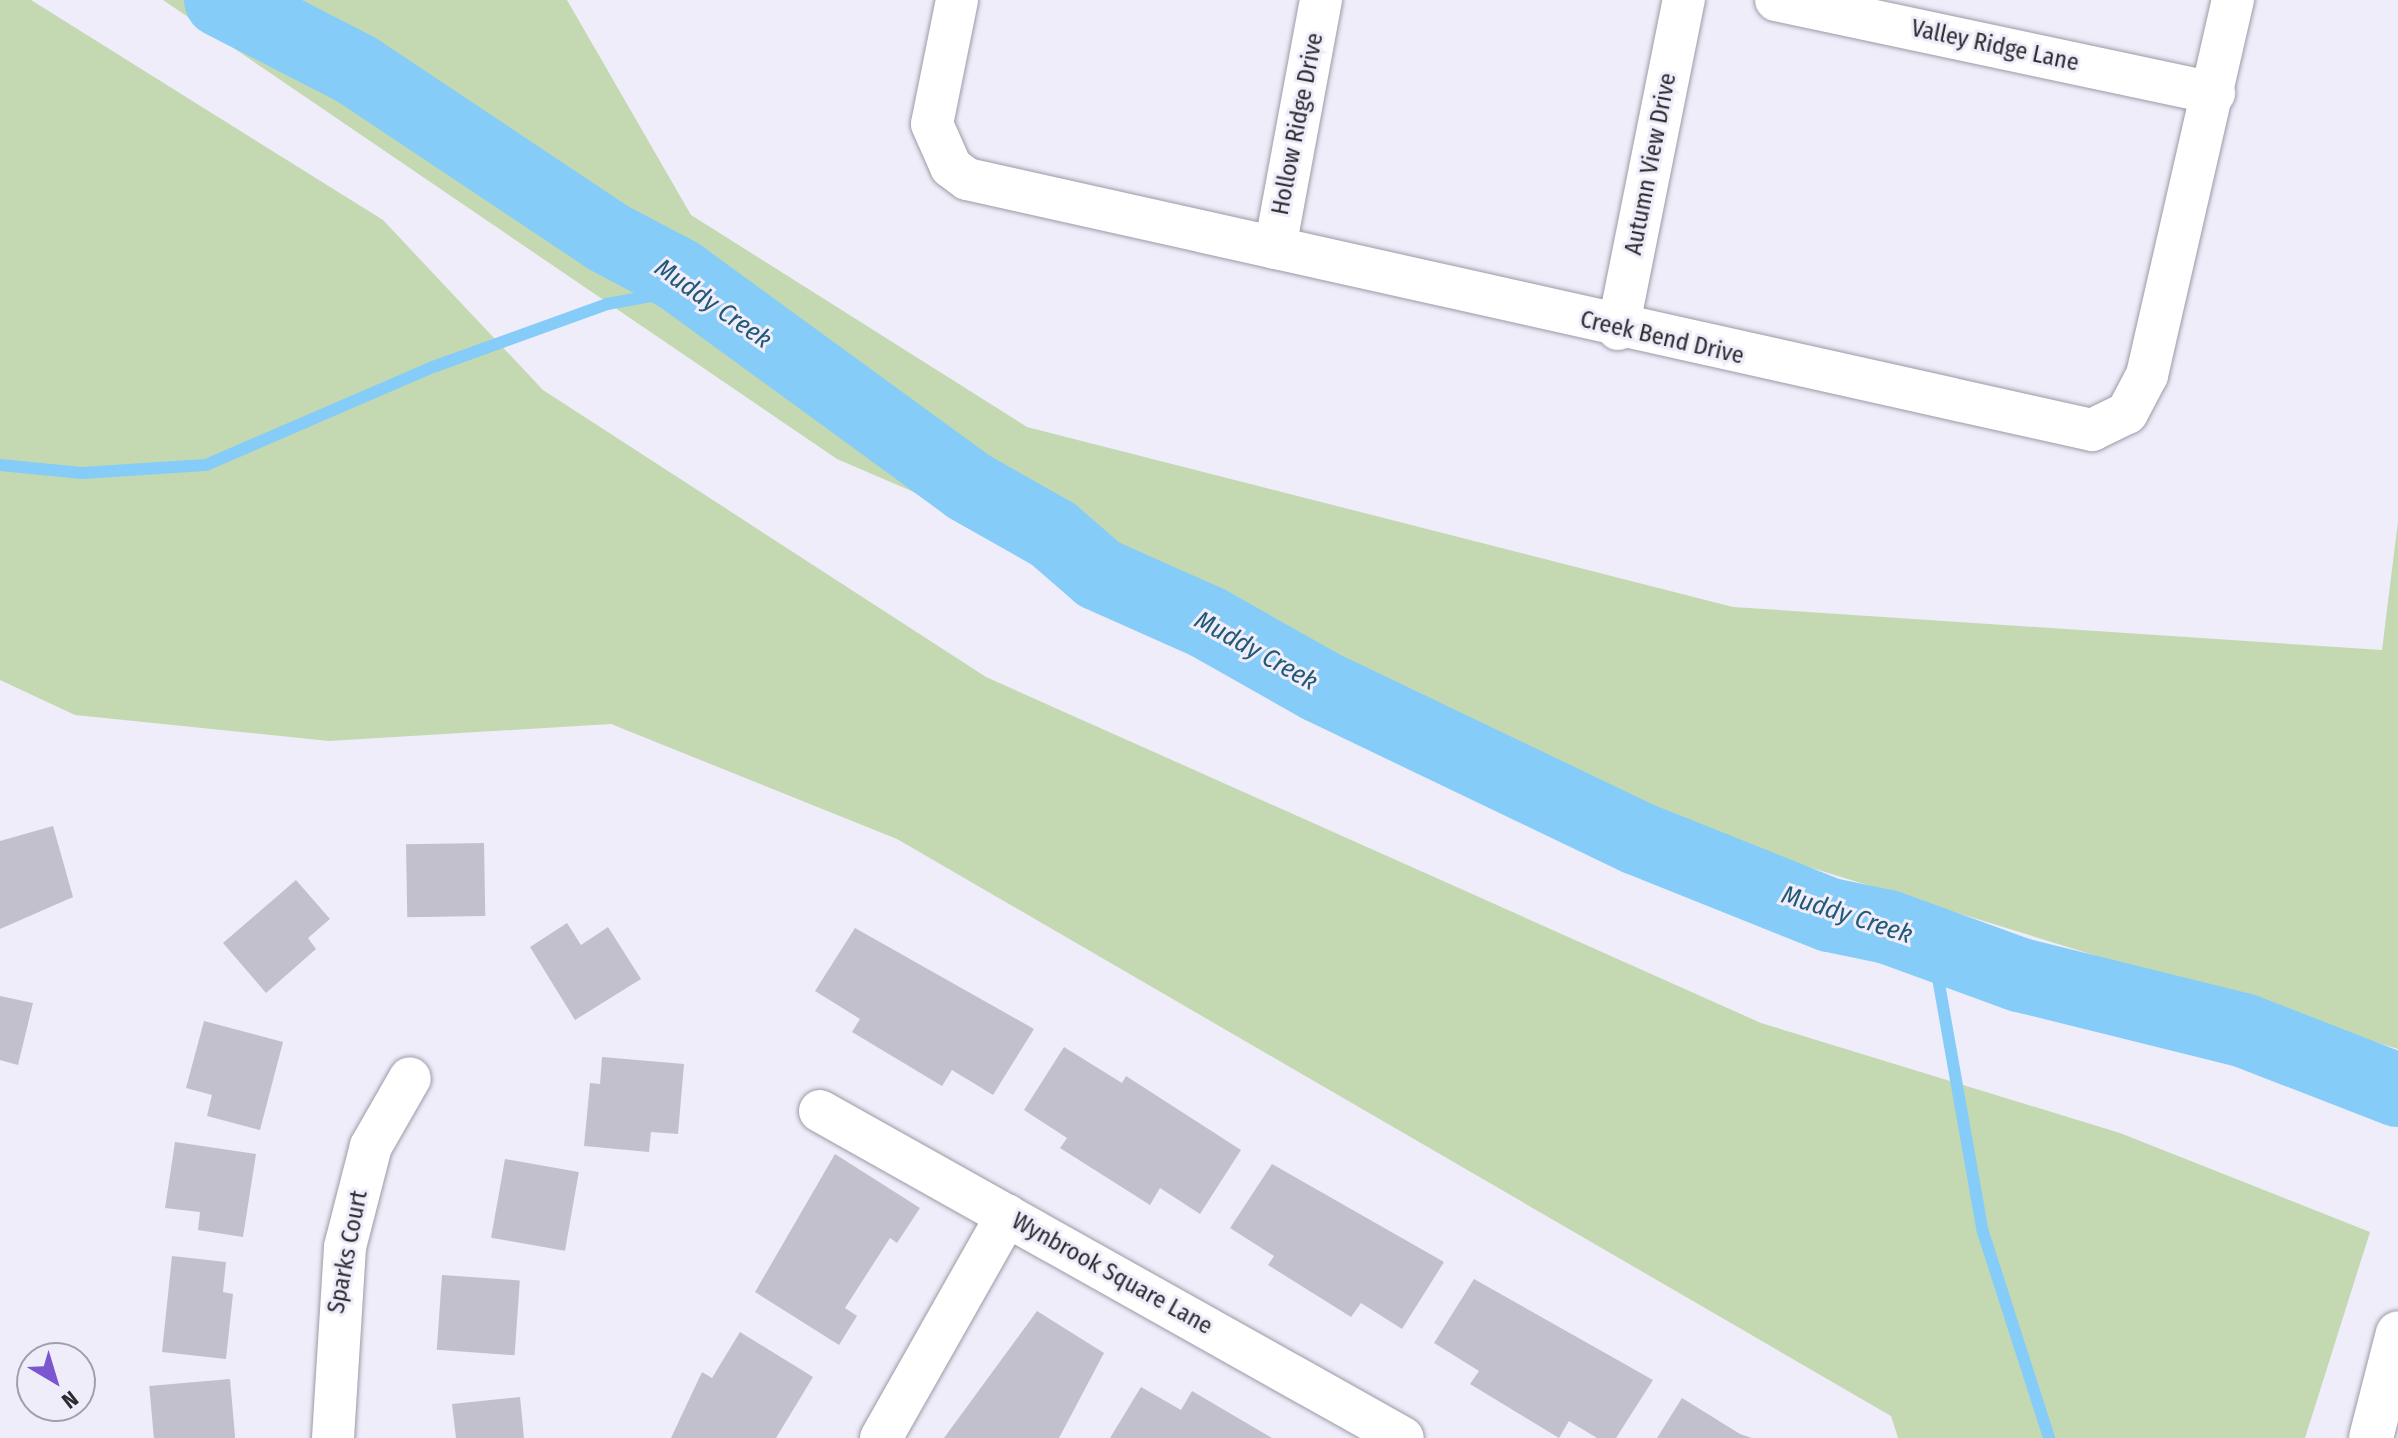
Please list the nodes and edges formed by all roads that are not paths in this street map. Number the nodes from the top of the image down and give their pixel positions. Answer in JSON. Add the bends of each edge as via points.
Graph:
{"nodes":[{"id":1,"x":957,"y":0,"type":"edge"},
{"id":2,"x":1321,"y":0,"type":"edge"},
{"id":3,"x":1684,"y":0,"type":"edge"},
{"id":4,"x":1776,"y":0,"type":"edge"},
{"id":5,"x":2233,"y":0,"type":"edge"},
{"id":6,"x":2214,"y":93,"type":"junction"},
{"id":7,"x":1275,"y":248,"type":"junction"},
{"id":8,"x":1618,"y":329,"type":"junction"},
{"id":9,"x":410,"y":1078,"type":"dead end"},
{"id":10,"x":820,"y":1111,"type":"dead end"},
{"id":11,"x":1007,"y":1215,"type":"junction"},
{"id":12,"x":2398,"y":1333,"type":"edge"},
{"id":13,"x":333,"y":1438,"type":"edge"},
{"id":14,"x":881,"y":1438,"type":"edge"},
{"id":15,"x":1403,"y":1438,"type":"edge"},
{"id":16,"x":2371,"y":1438,"type":"edge"}],
"edges":[{"from":1,"to":7,"type":"street","name":"Creek Bend Drive","via":[[932,124],[951,167],[967,179]]},
{"from":2,"to":7,"type":"street","name":"Hollow Ridge Drive"},
{"from":3,"to":8,"type":"street","name":"Autumn View Drive"},
{"from":4,"to":6,"type":"street","name":"Valley Ridge Lane"},
{"from":5,"to":6,"type":"street","name":"Creek Bend Drive"},
{"from":6,"to":8,"type":"street","name":"Creek Bend Drive","via":[[2147,375],[2127,413],[2111,425],[2070,427]]},
{"from":7,"to":8,"type":"street","name":"Creek Bend Drive"},
{"from":9,"to":13,"type":"street","name":"Sparks Court","via":[[371,1146],[345,1247]]},
{"from":10,"to":11,"type":"street","name":"Wynbrook Square Lane"},
{"from":11,"to":14,"type":"street"},
{"from":11,"to":15,"type":"street","name":"Wynbrook Square Lane"},
{"from":12,"to":16,"type":"main road"}]}
